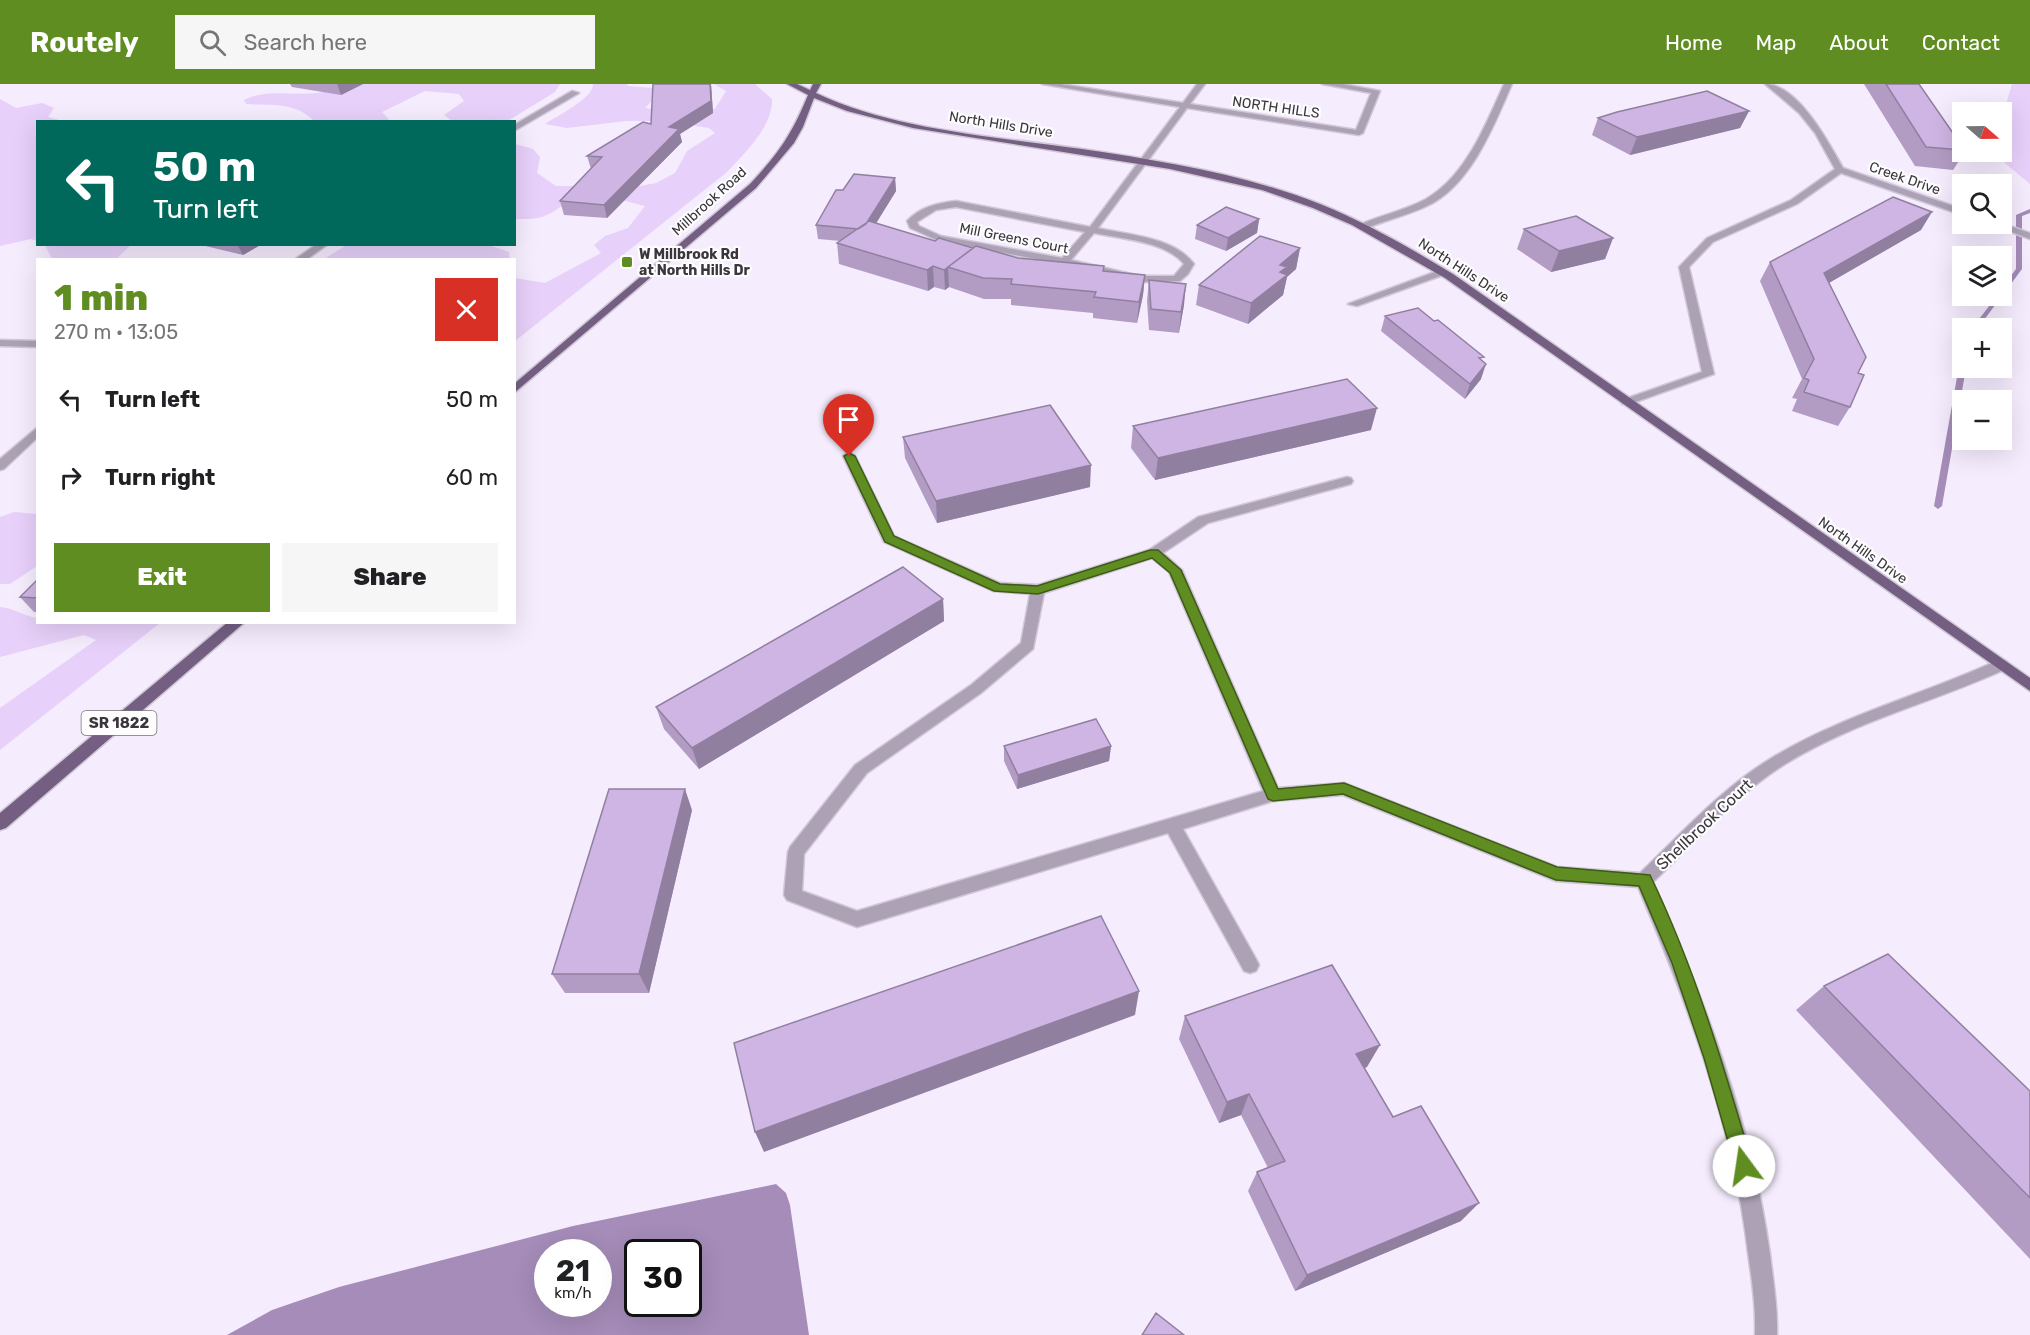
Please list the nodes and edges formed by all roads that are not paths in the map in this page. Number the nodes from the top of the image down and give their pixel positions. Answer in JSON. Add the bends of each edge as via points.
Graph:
{"nodes":[{"id":1,"x":791,"y":84,"type":"edge"},
{"id":2,"x":807,"y":84,"type":"edge"},
{"id":3,"x":818,"y":84,"type":"edge"},
{"id":4,"x":1046,"y":84,"type":"edge"},
{"id":5,"x":1202,"y":84,"type":"edge"},
{"id":6,"x":1326,"y":84,"type":"edge"},
{"id":7,"x":1508,"y":84,"type":"edge"},
{"id":8,"x":1769,"y":84,"type":"edge"},
{"id":9,"x":574,"y":93,"type":"dead end"},
{"id":10,"x":810,"y":95,"type":"junction"},
{"id":11,"x":1184,"y":107,"type":"junction"},
{"id":12,"x":516,"y":128,"type":"edge"},
{"id":13,"x":1143,"y":162,"type":"junction"},
{"id":14,"x":1839,"y":170,"type":"junction"},
{"id":15,"x":1952,"y":209,"type":"edge"},
{"id":16,"x":1364,"y":226,"type":"junction"},
{"id":17,"x":1092,"y":230,"type":"junction"},
{"id":18,"x":2012,"y":230,"type":"edge"},
{"id":19,"x":2030,"y":236,"type":"edge"},
{"id":20,"x":321,"y":246,"type":"edge"},
{"id":21,"x":302,"y":258,"type":"edge"},
{"id":22,"x":1064,"y":261,"type":"junction"},
{"id":23,"x":1443,"y":272,"type":"junction"},
{"id":24,"x":1353,"y":304,"type":"dead end"},
{"id":25,"x":0,"y":344,"type":"edge"},
{"id":26,"x":36,"y":344,"type":"edge"},
{"id":27,"x":516,"y":388,"type":"edge"},
{"id":28,"x":1626,"y":402,"type":"junction"},
{"id":29,"x":36,"y":432,"type":"edge"},
{"id":30,"x":849,"y":456,"type":"dead end"},
{"id":31,"x":0,"y":466,"type":"edge"},
{"id":32,"x":1347,"y":481,"type":"dead end"},
{"id":33,"x":1154,"y":553,"type":"junction"},
{"id":34,"x":1038,"y":590,"type":"junction"},
{"id":35,"x":236,"y":624,"type":"edge"},
{"id":36,"x":2001,"y":665,"type":"junction"},
{"id":37,"x":2030,"y":686,"type":"edge"},
{"id":38,"x":1273,"y":795,"type":"junction"},
{"id":39,"x":0,"y":823,"type":"edge"},
{"id":40,"x":1172,"y":825,"type":"junction"},
{"id":41,"x":1644,"y":880,"type":"junction"},
{"id":42,"x":1250,"y":965,"type":"dead end"},
{"id":43,"x":1766,"y":1335,"type":"edge"}],
"edges":[{"from":1,"to":10,"type":"main road","name":"North Hills Drive"},
{"from":2,"to":10,"type":"main road"},
{"from":3,"to":10,"type":"main road"},
{"from":4,"to":11,"type":"street","name":"NORTH HILLS"},
{"from":5,"to":11,"type":"street","name":"Mill Greens Court"},
{"from":6,"to":11,"type":"street","name":"NORTH HILLS","via":[[1376,91],[1359,133]]},
{"from":7,"to":16,"type":"street","via":[[1451,186],[1430,201]]},
{"from":8,"to":14,"type":"street","via":[[1815,126]]},
{"from":9,"to":12,"type":"street"},
{"from":10,"to":13,"type":"main road","name":"North Hills Drive","via":[[908,123]]},
{"from":10,"to":27,"type":"main road","name":"Millbrook Road","via":[[800,126],[753,186]]},
{"from":11,"to":13,"type":"street","name":"Mill Greens Court"},
{"from":13,"to":16,"type":"main road","name":"North Hills Drive","via":[[1206,173],[1295,197]]},
{"from":13,"to":17,"type":"street","name":"Mill Greens Court"},
{"from":14,"to":15,"type":"street","name":"Creek Drive"},
{"from":14,"to":28,"type":"street","via":[[1794,202],[1710,240],[1684,267],[1708,374]]},
{"from":16,"to":23,"type":"main road","name":"North Hills Drive"},
{"from":17,"to":22,"type":"street"},
{"from":17,"to":22,"type":"street","name":"Mill Greens Court","via":[[1173,249],[1186,256],[1189,264],[1176,279],[1158,281]]},
{"from":17,"to":22,"type":"street","name":"Mill Greens Court","via":[[956,204],[930,208],[912,221],[915,228],[939,238]]},
{"from":18,"to":19,"type":"street"},
{"from":20,"to":21,"type":"street"},
{"from":23,"to":24,"type":"street"},
{"from":23,"to":28,"type":"main road","name":"North Hills Drive"},
{"from":25,"to":26,"type":"street"},
{"from":28,"to":36,"type":"main road","name":"North Hills Drive"},
{"from":29,"to":31,"type":"street"},
{"from":30,"to":34,"type":"street","via":[[889,539],[998,588]]},
{"from":32,"to":33,"type":"street","via":[[1203,520]]},
{"from":33,"to":34,"type":"street"},
{"from":33,"to":38,"type":"street","via":[[1175,570]]},
{"from":34,"to":40,"type":"street","via":[[1028,645],[976,689],[861,770],[796,852],[793,895],[857,919]]},
{"from":35,"to":39,"type":"main road","number":"SR 1822"},
{"from":36,"to":37,"type":"main road","name":"North Hills Drive"},
{"from":36,"to":41,"type":"street","name":"Shellbrook Court","via":[[1861,720],[1793,752],[1754,778]]},
{"from":38,"to":40,"type":"street"},
{"from":38,"to":41,"type":"street","via":[[1344,789],[1556,874]]},
{"from":40,"to":42,"type":"street"},
{"from":41,"to":43,"type":"street","name":"Shellbrook Court","via":[[1681,963],[1741,1150],[1758,1239]]}]}
